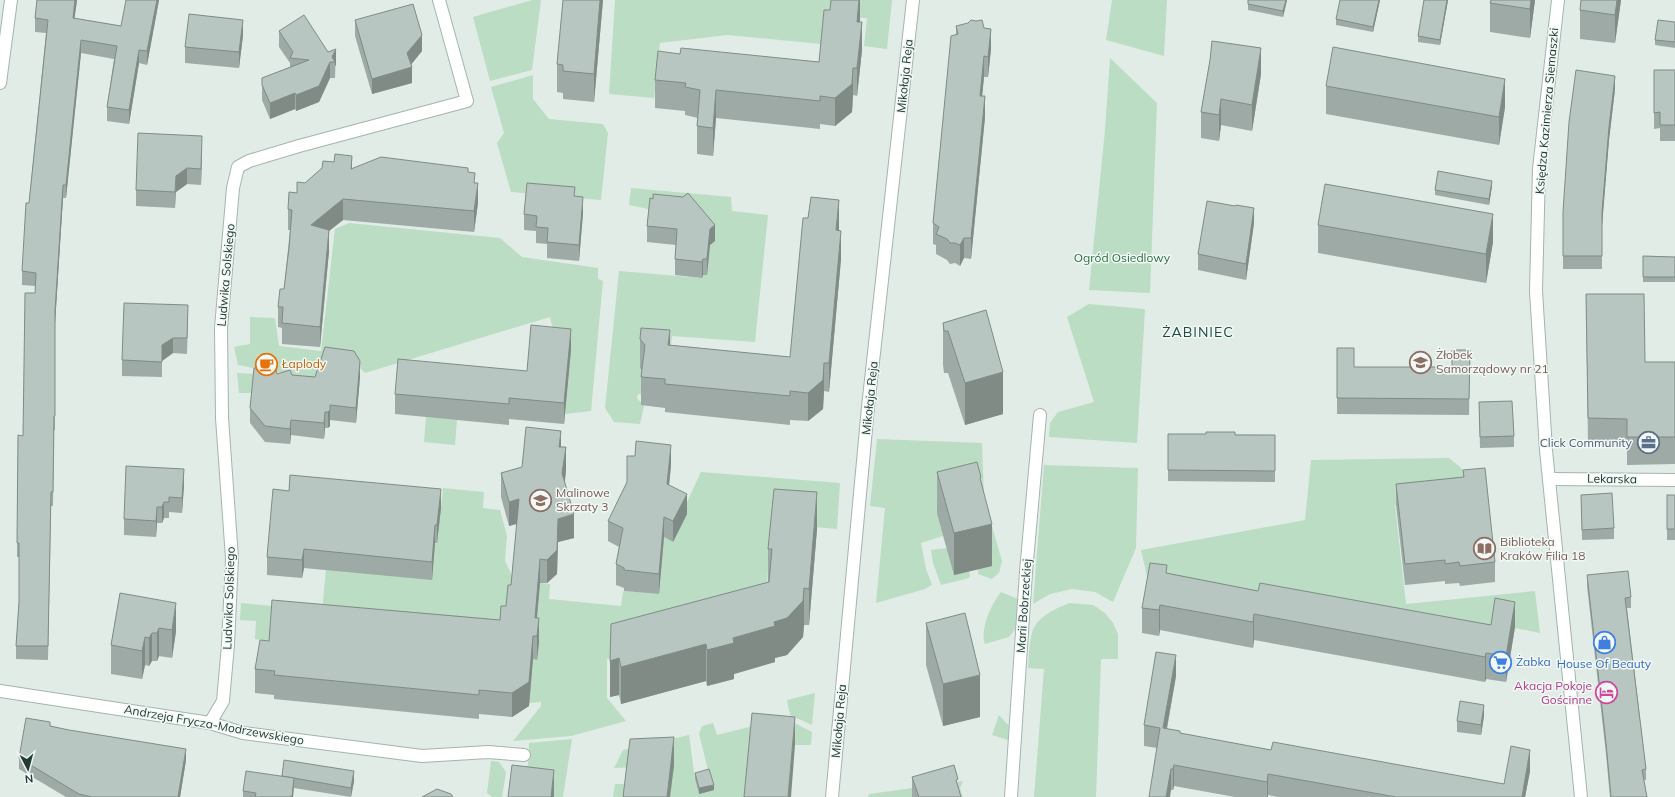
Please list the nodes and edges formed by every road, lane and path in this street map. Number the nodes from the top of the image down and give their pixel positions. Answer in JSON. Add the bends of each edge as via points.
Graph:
{"nodes":[{"id":1,"x":10,"y":0,"type":"edge"},
{"id":2,"x":439,"y":0,"type":"edge"},
{"id":3,"x":914,"y":0,"type":"edge"},
{"id":4,"x":1558,"y":0,"type":"edge"},
{"id":5,"x":0,"y":83,"type":"edge"},
{"id":6,"x":1040,"y":414,"type":"dead end"},
{"id":7,"x":1548,"y":479,"type":"junction"},
{"id":8,"x":1675,"y":480,"type":"edge"},
{"id":9,"x":0,"y":691,"type":"edge"},
{"id":10,"x":210,"y":723,"type":"junction"},
{"id":11,"x":524,"y":755,"type":"dead end"},
{"id":12,"x":832,"y":797,"type":"edge"},
{"id":13,"x":1011,"y":797,"type":"edge"},
{"id":14,"x":1580,"y":797,"type":"edge"}],
"edges":[{"from":1,"to":5,"type":"street"},
{"from":2,"to":10,"type":"street","name":"Ludwika Solskiego","via":[[467,101],[299,146],[249,161],[238,167],[233,188],[221,328],[222,418],[232,558],[228,645],[223,701]]},
{"from":3,"to":12,"type":"street","name":"Mikołaja Reja","via":[[869,399]]},
{"from":4,"to":7,"type":"street","name":"Księdza Kazimierza Siemaszki","via":[[1539,169],[1536,277]]},
{"from":6,"to":13,"type":"street","name":"Marii Bobrzeckiej","via":[[1026,572]]},
{"from":7,"to":8,"type":"street","name":"Lekarska"},
{"from":7,"to":14,"type":"street","name":"Księdza Kazimierza Siemaszki"},
{"from":9,"to":10,"type":"street","name":"Andrzeja Frycza-Modrzewskiego"},
{"from":10,"to":11,"type":"street","name":"Andrzeja Frycza-Modrzewskiego","via":[[243,733],[422,756],[488,752]]}]}
